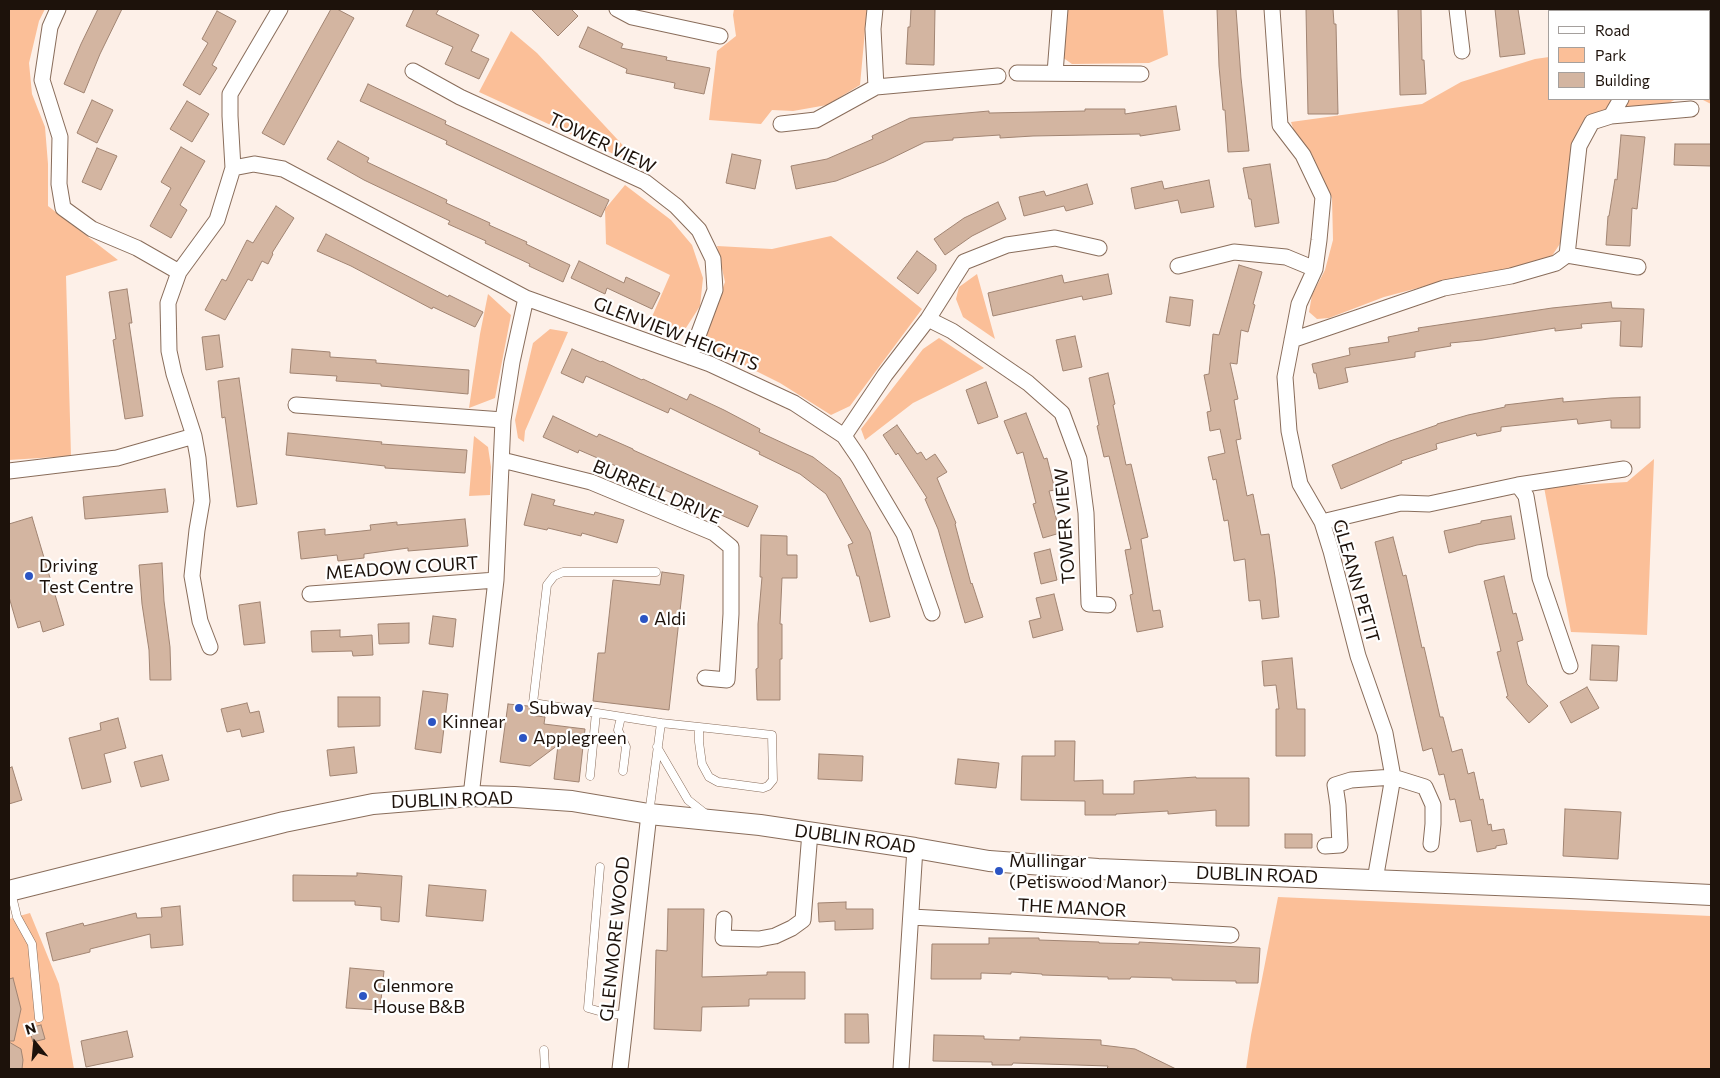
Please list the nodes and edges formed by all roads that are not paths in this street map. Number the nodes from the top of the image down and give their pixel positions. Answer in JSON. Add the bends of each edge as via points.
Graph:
{"nodes":[{"id":1,"x":58,"y":9,"type":"edge"},
{"id":2,"x":280,"y":9,"type":"edge"},
{"id":3,"x":617,"y":9,"type":"edge"},
{"id":4,"x":875,"y":9,"type":"edge"},
{"id":5,"x":1060,"y":9,"type":"edge"},
{"id":6,"x":1272,"y":9,"type":"edge"},
{"id":7,"x":1457,"y":9,"type":"edge"},
{"id":8,"x":720,"y":36,"type":"dead end"},
{"id":9,"x":1462,"y":51,"type":"dead end"},
{"id":10,"x":414,"y":71,"type":"dead end"},
{"id":11,"x":1055,"y":73,"type":"junction"},
{"id":12,"x":1016,"y":74,"type":"dead end"},
{"id":13,"x":1141,"y":74,"type":"dead end"},
{"id":14,"x":998,"y":76,"type":"dead end"},
{"id":15,"x":876,"y":87,"type":"junction"},
{"id":16,"x":1620,"y":100,"type":"edge"},
{"id":17,"x":1691,"y":109,"type":"dead end"},
{"id":18,"x":1611,"y":116,"type":"junction"},
{"id":19,"x":781,"y":124,"type":"dead end"},
{"id":20,"x":234,"y":168,"type":"junction"},
{"id":21,"x":1099,"y":248,"type":"dead end"},
{"id":22,"x":1567,"y":255,"type":"junction"},
{"id":23,"x":1178,"y":266,"type":"dead end"},
{"id":24,"x":1638,"y":267,"type":"dead end"},
{"id":25,"x":1315,"y":269,"type":"junction"},
{"id":26,"x":179,"y":272,"type":"junction"},
{"id":27,"x":526,"y":298,"type":"junction"},
{"id":28,"x":928,"y":319,"type":"junction"},
{"id":29,"x":1292,"y":340,"type":"junction"},
{"id":30,"x":690,"y":357,"type":"junction"},
{"id":31,"x":296,"y":405,"type":"dead end"},
{"id":32,"x":503,"y":420,"type":"junction"},
{"id":33,"x":194,"y":436,"type":"junction"},
{"id":34,"x":844,"y":436,"type":"junction"},
{"id":35,"x":502,"y":460,"type":"junction"},
{"id":36,"x":1624,"y":468,"type":"dead end"},
{"id":37,"x":9,"y":471,"type":"edge"},
{"id":38,"x":1518,"y":485,"type":"junction"},
{"id":39,"x":1322,"y":522,"type":"junction"},
{"id":40,"x":656,"y":572,"type":"dead end"},
{"id":41,"x":496,"y":580,"type":"junction"},
{"id":42,"x":310,"y":594,"type":"dead end"},
{"id":43,"x":1108,"y":605,"type":"dead end"},
{"id":44,"x":932,"y":613,"type":"dead end"},
{"id":45,"x":210,"y":647,"type":"dead end"},
{"id":46,"x":1570,"y":666,"type":"dead end"},
{"id":47,"x":705,"y":678,"type":"dead end"},
{"id":48,"x":596,"y":713,"type":"junction"},
{"id":49,"x":621,"y":717,"type":"junction"},
{"id":50,"x":660,"y":723,"type":"junction"},
{"id":51,"x":699,"y":727,"type":"junction"},
{"id":52,"x":658,"y":747,"type":"junction"},
{"id":53,"x":623,"y":771,"type":"dead end"},
{"id":54,"x":590,"y":776,"type":"dead end"},
{"id":55,"x":1393,"y":777,"type":"junction"},
{"id":56,"x":472,"y":796,"type":"junction"},
{"id":57,"x":649,"y":814,"type":"junction"},
{"id":58,"x":715,"y":821,"type":"junction"},
{"id":59,"x":810,"y":832,"type":"junction"},
{"id":60,"x":1431,"y":844,"type":"dead end"},
{"id":61,"x":1325,"y":846,"type":"dead end"},
{"id":62,"x":915,"y":848,"type":"junction"},
{"id":63,"x":600,"y":867,"type":"dead end"},
{"id":64,"x":1375,"y":880,"type":"junction"},
{"id":65,"x":10,"y":891,"type":"edge"},
{"id":66,"x":1711,"y":895,"type":"edge"},
{"id":67,"x":912,"y":917,"type":"junction"},
{"id":68,"x":724,"y":919,"type":"dead end"},
{"id":69,"x":1231,"y":935,"type":"dead end"},
{"id":70,"x":626,"y":1015,"type":"junction"},
{"id":71,"x":40,"y":1018,"type":"dead end"},
{"id":72,"x":544,"y":1050,"type":"dead end"},
{"id":73,"x":545,"y":1069,"type":"edge"},
{"id":74,"x":620,"y":1069,"type":"edge"},
{"id":75,"x":900,"y":1069,"type":"edge"}],
"edges":[{"from":1,"to":26,"type":"street","via":[[50,27],[42,80],[60,137],[58,184],[63,208],[92,229]]},
{"from":2,"to":20,"type":"street","via":[[230,94]]},
{"from":3,"to":8,"type":"street","via":[[632,17]]},
{"from":4,"to":15,"type":"street"},
{"from":5,"to":11,"type":"street"},
{"from":6,"to":25,"type":"street","name":"GLEANN PETIT","via":[[1280,125],[1303,156],[1323,197]]},
{"from":7,"to":9,"type":"street"},
{"from":10,"to":30,"type":"street","name":"TOWER VIEW","via":[[460,97],[645,182],[676,206],[699,230],[713,259],[715,290]]},
{"from":11,"to":12,"type":"street"},
{"from":11,"to":13,"type":"street"},
{"from":14,"to":15,"type":"street"},
{"from":15,"to":19,"type":"street","via":[[816,120]]},
{"from":16,"to":18,"type":"street"},
{"from":17,"to":18,"type":"street"},
{"from":18,"to":22,"type":"street","via":[[1592,122],[1580,146]]},
{"from":20,"to":26,"type":"street","via":[[217,220]]},
{"from":20,"to":27,"type":"street","name":"GLENVIEW HEIGHTS","via":[[254,164],[284,169]]},
{"from":21,"to":28,"type":"street","via":[[1055,238],[1007,245],[964,262]]},
{"from":22,"to":24,"type":"street"},
{"from":22,"to":29,"type":"street","via":[[1556,263],[1511,276],[1444,288]]},
{"from":23,"to":25,"type":"street","via":[[1234,252],[1286,257]]},
{"from":25,"to":29,"type":"street","name":"GLEANN PETIT","via":[[1299,304]]},
{"from":26,"to":33,"type":"street","via":[[168,303],[169,351]]},
{"from":27,"to":30,"type":"street","name":"GLENVIEW HEIGHTS"},
{"from":27,"to":32,"type":"street"},
{"from":28,"to":34,"type":"street"},
{"from":28,"to":43,"type":"street","name":"TOWER VIEW","via":[[952,331],[1028,383],[1062,413],[1079,459],[1086,514],[1089,604]]},
{"from":29,"to":39,"type":"street","name":"GLEANN PETIT","via":[[1285,377],[1289,431],[1300,484]]},
{"from":30,"to":34,"type":"street","name":"GLENVIEW HEIGHTS","via":[[794,403]]},
{"from":31,"to":32,"type":"street"},
{"from":32,"to":35,"type":"street","name":"MEADOW COURT"},
{"from":33,"to":37,"type":"street","via":[[117,458]]},
{"from":33,"to":45,"type":"street","via":[[202,501],[192,576],[200,621]]},
{"from":34,"to":44,"type":"street","name":"GLENVIEW HEIGHTS","via":[[904,534]]},
{"from":35,"to":41,"type":"street","name":"MEADOW COURT"},
{"from":35,"to":47,"type":"street","name":"BURRELL DRIVE","via":[[591,482],[714,533],[731,547],[727,680]]},
{"from":36,"to":38,"type":"street"},
{"from":38,"to":39,"type":"street","via":[[1429,504],[1401,503]]},
{"from":38,"to":46,"type":"street","via":[[1526,496],[1540,578]]},
{"from":39,"to":55,"type":"street","name":"GLEANN PETIT","via":[[1358,656],[1385,733]]},
{"from":40,"to":48,"type":"lane","via":[[563,572],[554,576],[547,585],[533,703]]},
{"from":41,"to":42,"type":"street","name":"MEADOW COURT"},
{"from":41,"to":56,"type":"street","name":"MEADOW COURT"},
{"from":48,"to":49,"type":"lane"},
{"from":48,"to":54,"type":"lane"},
{"from":49,"to":50,"type":"lane"},
{"from":49,"to":53,"type":"lane","via":[[618,730],[626,747]]},
{"from":50,"to":51,"type":"lane"},
{"from":50,"to":52,"type":"lane"},
{"from":51,"to":51,"type":"lane","via":[[772,735],[773,780],[763,788],[718,782],[709,777],[702,764]]},
{"from":52,"to":57,"type":"lane"},
{"from":52,"to":58,"type":"lane","via":[[688,800]]},
{"from":55,"to":60,"type":"street","via":[[1425,788],[1433,805]]},
{"from":55,"to":61,"type":"street","via":[[1351,780],[1334,785],[1340,845]]},
{"from":55,"to":64,"type":"street","name":"GLEANN PETIT"},
{"from":56,"to":57,"type":"main road","name":"DUBLIN ROAD","via":[[572,801]]},
{"from":56,"to":65,"type":"main road","name":"DUBLIN ROAD","via":[[373,804]]},
{"from":57,"to":58,"type":"main road","name":"DUBLIN ROAD"},
{"from":57,"to":70,"type":"street","name":"GLENMORE WOOD"},
{"from":58,"to":59,"type":"main road","name":"DUBLIN ROAD"},
{"from":59,"to":62,"type":"main road","name":"DUBLIN ROAD"},
{"from":59,"to":68,"type":"street","via":[[803,920],[776,936],[759,939],[722,938]]},
{"from":62,"to":64,"type":"main road","name":"DUBLIN ROAD","via":[[989,861],[1098,869]]},
{"from":62,"to":67,"type":"street"},
{"from":63,"to":70,"type":"lane","via":[[588,1008]]},
{"from":64,"to":66,"type":"main road","name":"DUBLIN ROAD"},
{"from":65,"to":71,"type":"lane","via":[[17,917],[32,944]]},
{"from":67,"to":69,"type":"street","name":"THE MANOR"},
{"from":67,"to":75,"type":"street"},
{"from":70,"to":74,"type":"street","name":"GLENMORE WOOD"},
{"from":72,"to":73,"type":"lane"}]}
